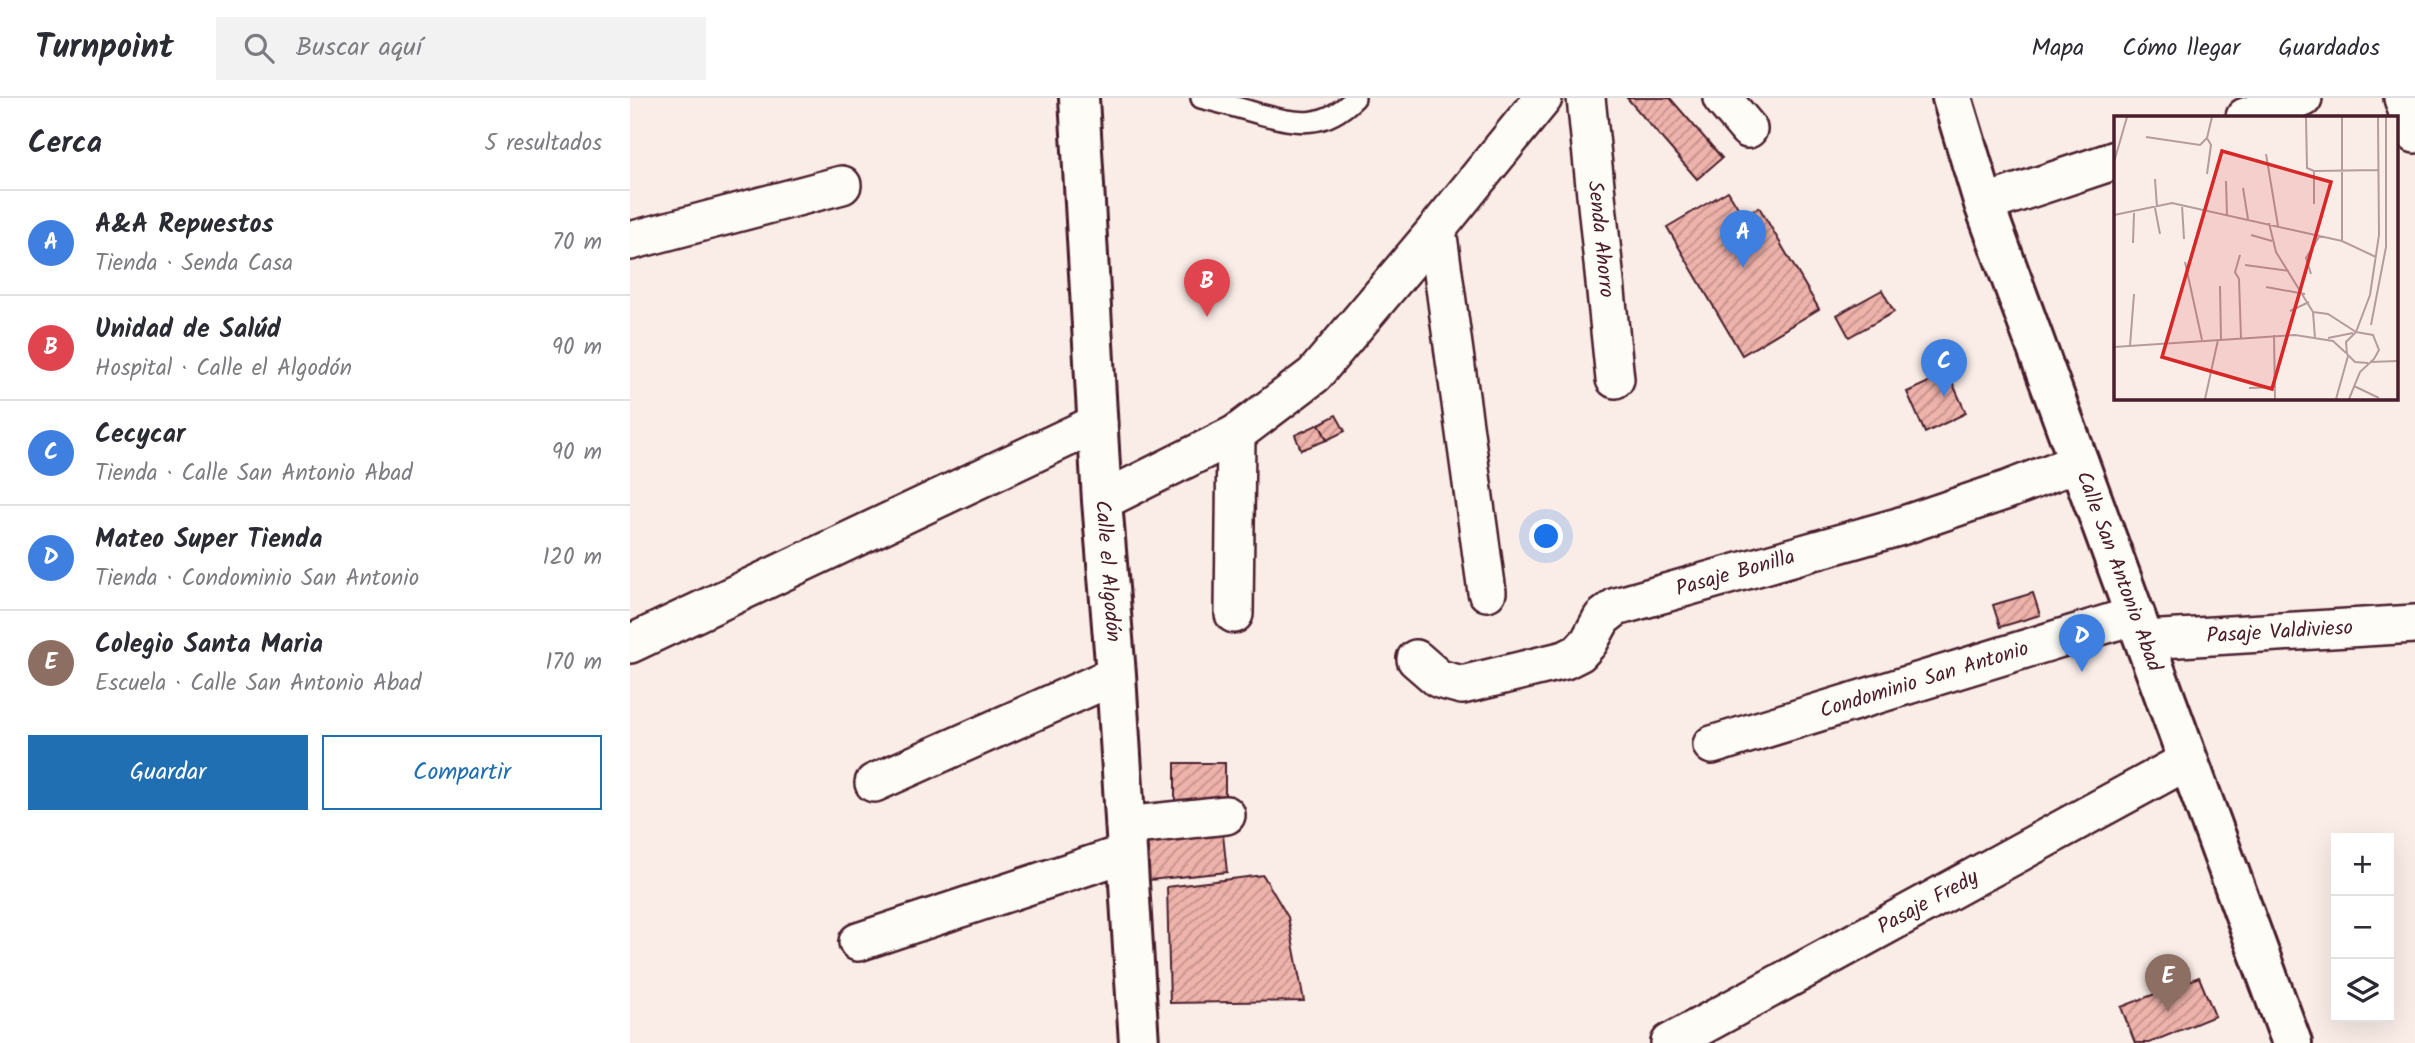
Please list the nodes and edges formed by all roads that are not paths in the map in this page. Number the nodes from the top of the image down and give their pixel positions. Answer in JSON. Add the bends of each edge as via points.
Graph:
{"nodes":[{"id":1,"x":1079,"y":98,"type":"edge"},
{"id":2,"x":1201,"y":98,"type":"edge"},
{"id":3,"x":1356,"y":98,"type":"edge"},
{"id":4,"x":1543,"y":98,"type":"edge"},
{"id":5,"x":1586,"y":98,"type":"edge"},
{"id":6,"x":1722,"y":98,"type":"edge"},
{"id":7,"x":1952,"y":98,"type":"edge"},
{"id":8,"x":2303,"y":98,"type":"edge"},
{"id":9,"x":2403,"y":98,"type":"edge"},
{"id":10,"x":2248,"y":116,"type":"edge"},
{"id":11,"x":1748,"y":129,"type":"dead end"},
{"id":12,"x":2415,"y":134,"type":"edge"},
{"id":13,"x":2114,"y":161,"type":"edge"},
{"id":14,"x":842,"y":185,"type":"dead end"},
{"id":15,"x":1984,"y":204,"type":"junction"},
{"id":16,"x":1437,"y":229,"type":"junction"},
{"id":17,"x":630,"y":241,"type":"edge"},
{"id":18,"x":1615,"y":379,"type":"dead end"},
{"id":19,"x":1098,"y":424,"type":"junction"},
{"id":20,"x":1236,"y":434,"type":"junction"},
{"id":21,"x":2079,"y":462,"type":"junction"},
{"id":22,"x":1102,"y":501,"type":"junction"},
{"id":23,"x":1487,"y":592,"type":"dead end"},
{"id":24,"x":1234,"y":614,"type":"dead end"},
{"id":25,"x":2415,"y":624,"type":"edge"},
{"id":26,"x":2140,"y":628,"type":"junction"},
{"id":27,"x":630,"y":644,"type":"edge"},
{"id":28,"x":1416,"y":659,"type":"dead end"},
{"id":29,"x":1116,"y":675,"type":"junction"},
{"id":30,"x":1712,"y":745,"type":"dead end"},
{"id":31,"x":2187,"y":761,"type":"junction"},
{"id":32,"x":874,"y":783,"type":"dead end"},
{"id":33,"x":1226,"y":815,"type":"dead end"},
{"id":34,"x":1126,"y":840,"type":"junction"},
{"id":35,"x":858,"y":942,"type":"dead end"},
{"id":36,"x":1139,"y":1043,"type":"edge"},
{"id":37,"x":1670,"y":1043,"type":"edge"},
{"id":38,"x":2291,"y":1043,"type":"edge"}],
"edges":[{"from":1,"to":19,"type":"main road","name":"Calle el Algodón"},
{"from":2,"to":3,"type":"lane","via":[[1294,123],[1320,121]]},
{"from":4,"to":16,"type":"street"},
{"from":5,"to":18,"type":"street","name":"Senda Ahorro"},
{"from":6,"to":11,"type":"street"},
{"from":7,"to":15,"type":"main road","name":"Calle San Antonio Abad"},
{"from":8,"to":10,"type":"street"},
{"from":9,"to":12,"type":"street"},
{"from":13,"to":15,"type":"street"},
{"from":14,"to":17,"type":"street"},
{"from":15,"to":21,"type":"main road","name":"Calle San Antonio Abad"},
{"from":16,"to":20,"type":"street","via":[[1314,375]]},
{"from":16,"to":23,"type":"street"},
{"from":19,"to":22,"type":"main road","name":"Calle el Algodón"},
{"from":19,"to":27,"type":"street"},
{"from":20,"to":22,"type":"street"},
{"from":20,"to":24,"type":"street"},
{"from":21,"to":26,"type":"main road","name":"Calle San Antonio Abad"},
{"from":21,"to":28,"type":"street","name":"Pasaje Bonilla","via":[[1898,527],[1616,607],[1602,618],[1579,653],[1565,660],[1462,685],[1439,679]]},
{"from":22,"to":29,"type":"main road","name":"Calle el Algodón"},
{"from":25,"to":26,"type":"street","name":"Pasaje Valdivieso"},
{"from":26,"to":30,"type":"street","name":"Condominio San Antonio"},
{"from":26,"to":31,"type":"main road","name":"Calle San Antonio Abad"},
{"from":29,"to":32,"type":"street"},
{"from":29,"to":34,"type":"main road","name":"Calle el Algodón"},
{"from":31,"to":37,"type":"street","name":"Pasaje Fredy"},
{"from":31,"to":38,"type":"main road","name":"Calle San Antonio Abad"},
{"from":33,"to":34,"type":"street"},
{"from":34,"to":35,"type":"street"},
{"from":34,"to":36,"type":"main road","name":"Calle el Algodón"}]}
